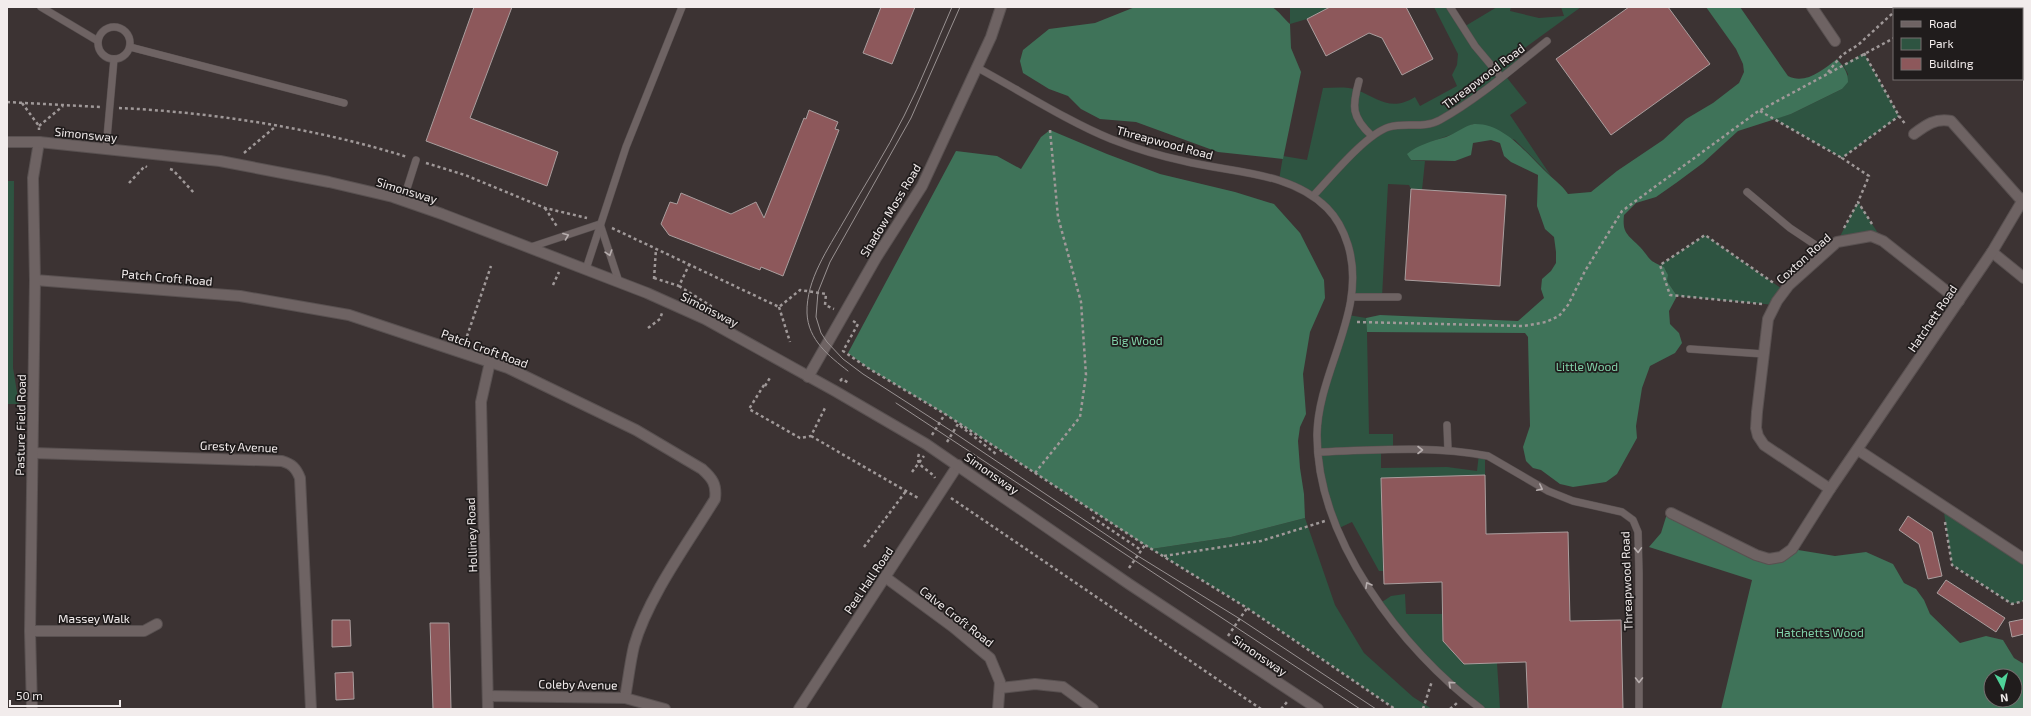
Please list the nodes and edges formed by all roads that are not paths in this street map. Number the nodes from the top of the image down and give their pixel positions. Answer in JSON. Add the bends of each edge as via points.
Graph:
{"nodes":[{"id":1,"x":41,"y":7,"type":"edge"},
{"id":2,"x":682,"y":7,"type":"edge"},
{"id":3,"x":1001,"y":7,"type":"edge"},
{"id":4,"x":1450,"y":7,"type":"edge"},
{"id":5,"x":1812,"y":7,"type":"edge"},
{"id":6,"x":98,"y":41,"type":"junction"},
{"id":7,"x":1547,"y":41,"type":"dead end"},
{"id":8,"x":1835,"y":41,"type":"dead end"},
{"id":9,"x":130,"y":47,"type":"junction"},
{"id":10,"x":114,"y":60,"type":"junction"},
{"id":11,"x":976,"y":67,"type":"junction"},
{"id":12,"x":1501,"y":77,"type":"junction"},
{"id":13,"x":1359,"y":81,"type":"dead end"},
{"id":14,"x":344,"y":103,"type":"dead end"},
{"id":15,"x":1914,"y":134,"type":"road end"},
{"id":16,"x":1372,"y":136,"type":"junction"},
{"id":17,"x":7,"y":142,"type":"edge"},
{"id":18,"x":39,"y":142,"type":"junction"},
{"id":19,"x":106,"y":149,"type":"junction"},
{"id":20,"x":416,"y":160,"type":"road end"},
{"id":21,"x":1747,"y":192,"type":"dead end"},
{"id":22,"x":1313,"y":196,"type":"junction"},
{"id":23,"x":2023,"y":200,"type":"edge"},
{"id":24,"x":403,"y":201,"type":"junction"},
{"id":25,"x":600,"y":224,"type":"junction"},
{"id":26,"x":531,"y":247,"type":"junction"},
{"id":27,"x":1826,"y":252,"type":"junction"},
{"id":28,"x":1992,"y":252,"type":"junction"},
{"id":29,"x":586,"y":269,"type":"junction"},
{"id":30,"x":2024,"y":278,"type":"edge"},
{"id":31,"x":35,"y":280,"type":"junction"},
{"id":32,"x":619,"y":282,"type":"junction"},
{"id":33,"x":1352,"y":297,"type":"junction"},
{"id":34,"x":1398,"y":297,"type":"dead end"},
{"id":35,"x":1959,"y":301,"type":"junction"},
{"id":36,"x":1690,"y":349,"type":"dead end"},
{"id":37,"x":1764,"y":354,"type":"junction"},
{"id":38,"x":490,"y":362,"type":"junction"},
{"id":39,"x":808,"y":376,"type":"junction"},
{"id":40,"x":1447,"y":425,"type":"dead end"},
{"id":41,"x":1448,"y":450,"type":"junction"},
{"id":42,"x":1858,"y":450,"type":"junction"},
{"id":43,"x":1318,"y":452,"type":"junction"},
{"id":44,"x":33,"y":453,"type":"junction"},
{"id":45,"x":958,"y":466,"type":"junction"},
{"id":46,"x":1830,"y":489,"type":"junction"},
{"id":47,"x":1671,"y":513,"type":"dead end"},
{"id":48,"x":2024,"y":559,"type":"edge"},
{"id":49,"x":885,"y":577,"type":"junction"},
{"id":50,"x":157,"y":624,"type":"dead end"},
{"id":51,"x":30,"y":631,"type":"junction"},
{"id":52,"x":1000,"y":688,"type":"junction"},
{"id":53,"x":488,"y":696,"type":"junction"},
{"id":54,"x":624,"y":698,"type":"junction"},
{"id":55,"x":32,"y":709,"type":"edge"},
{"id":56,"x":311,"y":709,"type":"edge"},
{"id":57,"x":488,"y":709,"type":"edge"},
{"id":58,"x":665,"y":709,"type":"edge"},
{"id":59,"x":799,"y":709,"type":"edge"},
{"id":60,"x":998,"y":709,"type":"edge"},
{"id":61,"x":1093,"y":709,"type":"edge"},
{"id":62,"x":1318,"y":709,"type":"edge"},
{"id":63,"x":1481,"y":709,"type":"edge"},
{"id":64,"x":1639,"y":709,"type":"edge"}],
"edges":[{"from":1,"to":6,"type":"lane"},
{"from":2,"to":25,"type":"lane","via":[[626,147]]},
{"from":3,"to":11,"type":"street","name":"Shadow Moss Road","via":[[991,37]]},
{"from":4,"to":12,"type":"lane","via":[[1475,46]]},
{"from":5,"to":8,"type":"street"},
{"from":6,"to":9,"type":"lane","via":[[103,32],[117,27],[126,33]]},
{"from":6,"to":10,"type":"lane","via":[[100,52]]},
{"from":7,"to":12,"type":"lane","name":"Threapwood Road"},
{"from":9,"to":10,"type":"lane","via":[[124,56]]},
{"from":9,"to":14,"type":"lane"},
{"from":10,"to":19,"type":"lane"},
{"from":11,"to":22,"type":"lane","name":"Threapwood Road","via":[[1110,139],[1184,162],[1293,184]]},
{"from":11,"to":39,"type":"street","name":"Shadow Moss Road","via":[[922,186],[876,258]]},
{"from":12,"to":16,"type":"lane","name":"Threapwood Road","via":[[1456,112],[1437,122],[1391,127]]},
{"from":13,"to":16,"type":"lane","via":[[1354,100],[1355,113],[1359,122]]},
{"from":15,"to":23,"type":"street","via":[[1931,122],[1941,119],[1951,121]]},
{"from":16,"to":22,"type":"lane","name":"Threapwood Road"},
{"from":17,"to":18,"type":"street","name":"Simonsway"},
{"from":18,"to":19,"type":"street","name":"Simonsway"},
{"from":18,"to":31,"type":"street","name":"Pasture Field Road","via":[[33,178]]},
{"from":19,"to":24,"type":"street","name":"Simonsway","via":[[220,161],[329,182]]},
{"from":20,"to":24,"type":"lane"},
{"from":21,"to":27,"type":"lane","via":[[1790,228]]},
{"from":22,"to":33,"type":"lane","name":"Threapwood Road","via":[[1328,208],[1346,238],[1354,272]]},
{"from":23,"to":28,"type":"street","name":"Hatchett Road"},
{"from":24,"to":26,"type":"street","name":"Simonsway"},
{"from":26,"to":25,"type":"lane","one_way":true},
{"from":25,"to":29,"type":"lane"},
{"from":25,"to":32,"type":"lane","one_way":true},
{"from":26,"to":29,"type":"street","name":"Simonsway"},
{"from":27,"to":35,"type":"street","name":"Coxton Road","via":[[1836,242],[1871,236],[1883,241]]},
{"from":27,"to":37,"type":"street","name":"Coxton Road","via":[[1774,305],[1768,319]]},
{"from":28,"to":30,"type":"street"},
{"from":28,"to":35,"type":"street","name":"Hatchett Road"},
{"from":29,"to":32,"type":"street","name":"Simonsway"},
{"from":31,"to":38,"type":"street","name":"Patch Croft Road","via":[[240,296],[349,315]]},
{"from":31,"to":44,"type":"street","name":"Pasture Field Road"},
{"from":32,"to":39,"type":"street","name":"Simonsway","via":[[705,319]]},
{"from":33,"to":34,"type":"lane"},
{"from":33,"to":43,"type":"lane","name":"Threapwood Road","via":[[1320,407]]},
{"from":35,"to":42,"type":"street","name":"Hatchett Road"},
{"from":36,"to":37,"type":"lane"},
{"from":37,"to":46,"type":"street","name":"Coxton Road","via":[[1757,412],[1758,436],[1764,445]]},
{"from":38,"to":53,"type":"street","name":"Holliney Road","via":[[481,402]]},
{"from":38,"to":54,"type":"street","name":"Patch Croft Road","via":[[508,368],[636,430],[702,468],[711,476],[714,483],[715,499],[669,573],[644,620],[634,646]]},
{"from":39,"to":45,"type":"street","name":"Simonsway","via":[[926,444]]},
{"from":40,"to":41,"type":"lane"},
{"from":43,"to":41,"type":"lane","name":"Threapwood Road","one_way":true},
{"from":41,"to":64,"type":"lane","name":"Threapwood Road","one_way":true,"via":[[1488,456],[1548,491],[1572,501],[1622,512],[1633,520],[1638,532]]},
{"from":42,"to":46,"type":"street","name":"Hatchett Road"},
{"from":42,"to":48,"type":"street"},
{"from":63,"to":43,"type":"lane","name":"Threapwood Road","one_way":true,"via":[[1436,670],[1378,604],[1337,529],[1324,492]]},
{"from":44,"to":51,"type":"street","name":"Pasture Field Road"},
{"from":44,"to":56,"type":"street","name":"Gresty Avenue","via":[[282,461],[297,469],[300,478]]},
{"from":45,"to":49,"type":"street","name":"Peel Hall Road"},
{"from":45,"to":62,"type":"street","name":"Simonsway","via":[[1129,584]]},
{"from":46,"to":47,"type":"street","name":"Hatchett Road","via":[[1792,549],[1781,557],[1769,559]]},
{"from":49,"to":52,"type":"street","name":"Calve Croft Road","via":[[990,658]]},
{"from":49,"to":59,"type":"street","name":"Peel Hall Road"},
{"from":50,"to":51,"type":"street","name":"Massey Walk","via":[[144,631]]},
{"from":51,"to":55,"type":"street","name":"Pasture Field Road"},
{"from":52,"to":60,"type":"street","name":"Calve Croft Road"},
{"from":52,"to":61,"type":"street","via":[[1035,684],[1063,687]]},
{"from":53,"to":54,"type":"street","name":"Coleby Avenue"},
{"from":53,"to":57,"type":"street","name":"Holliney Road"},
{"from":54,"to":58,"type":"street","name":"Coleby Avenue"}]}
